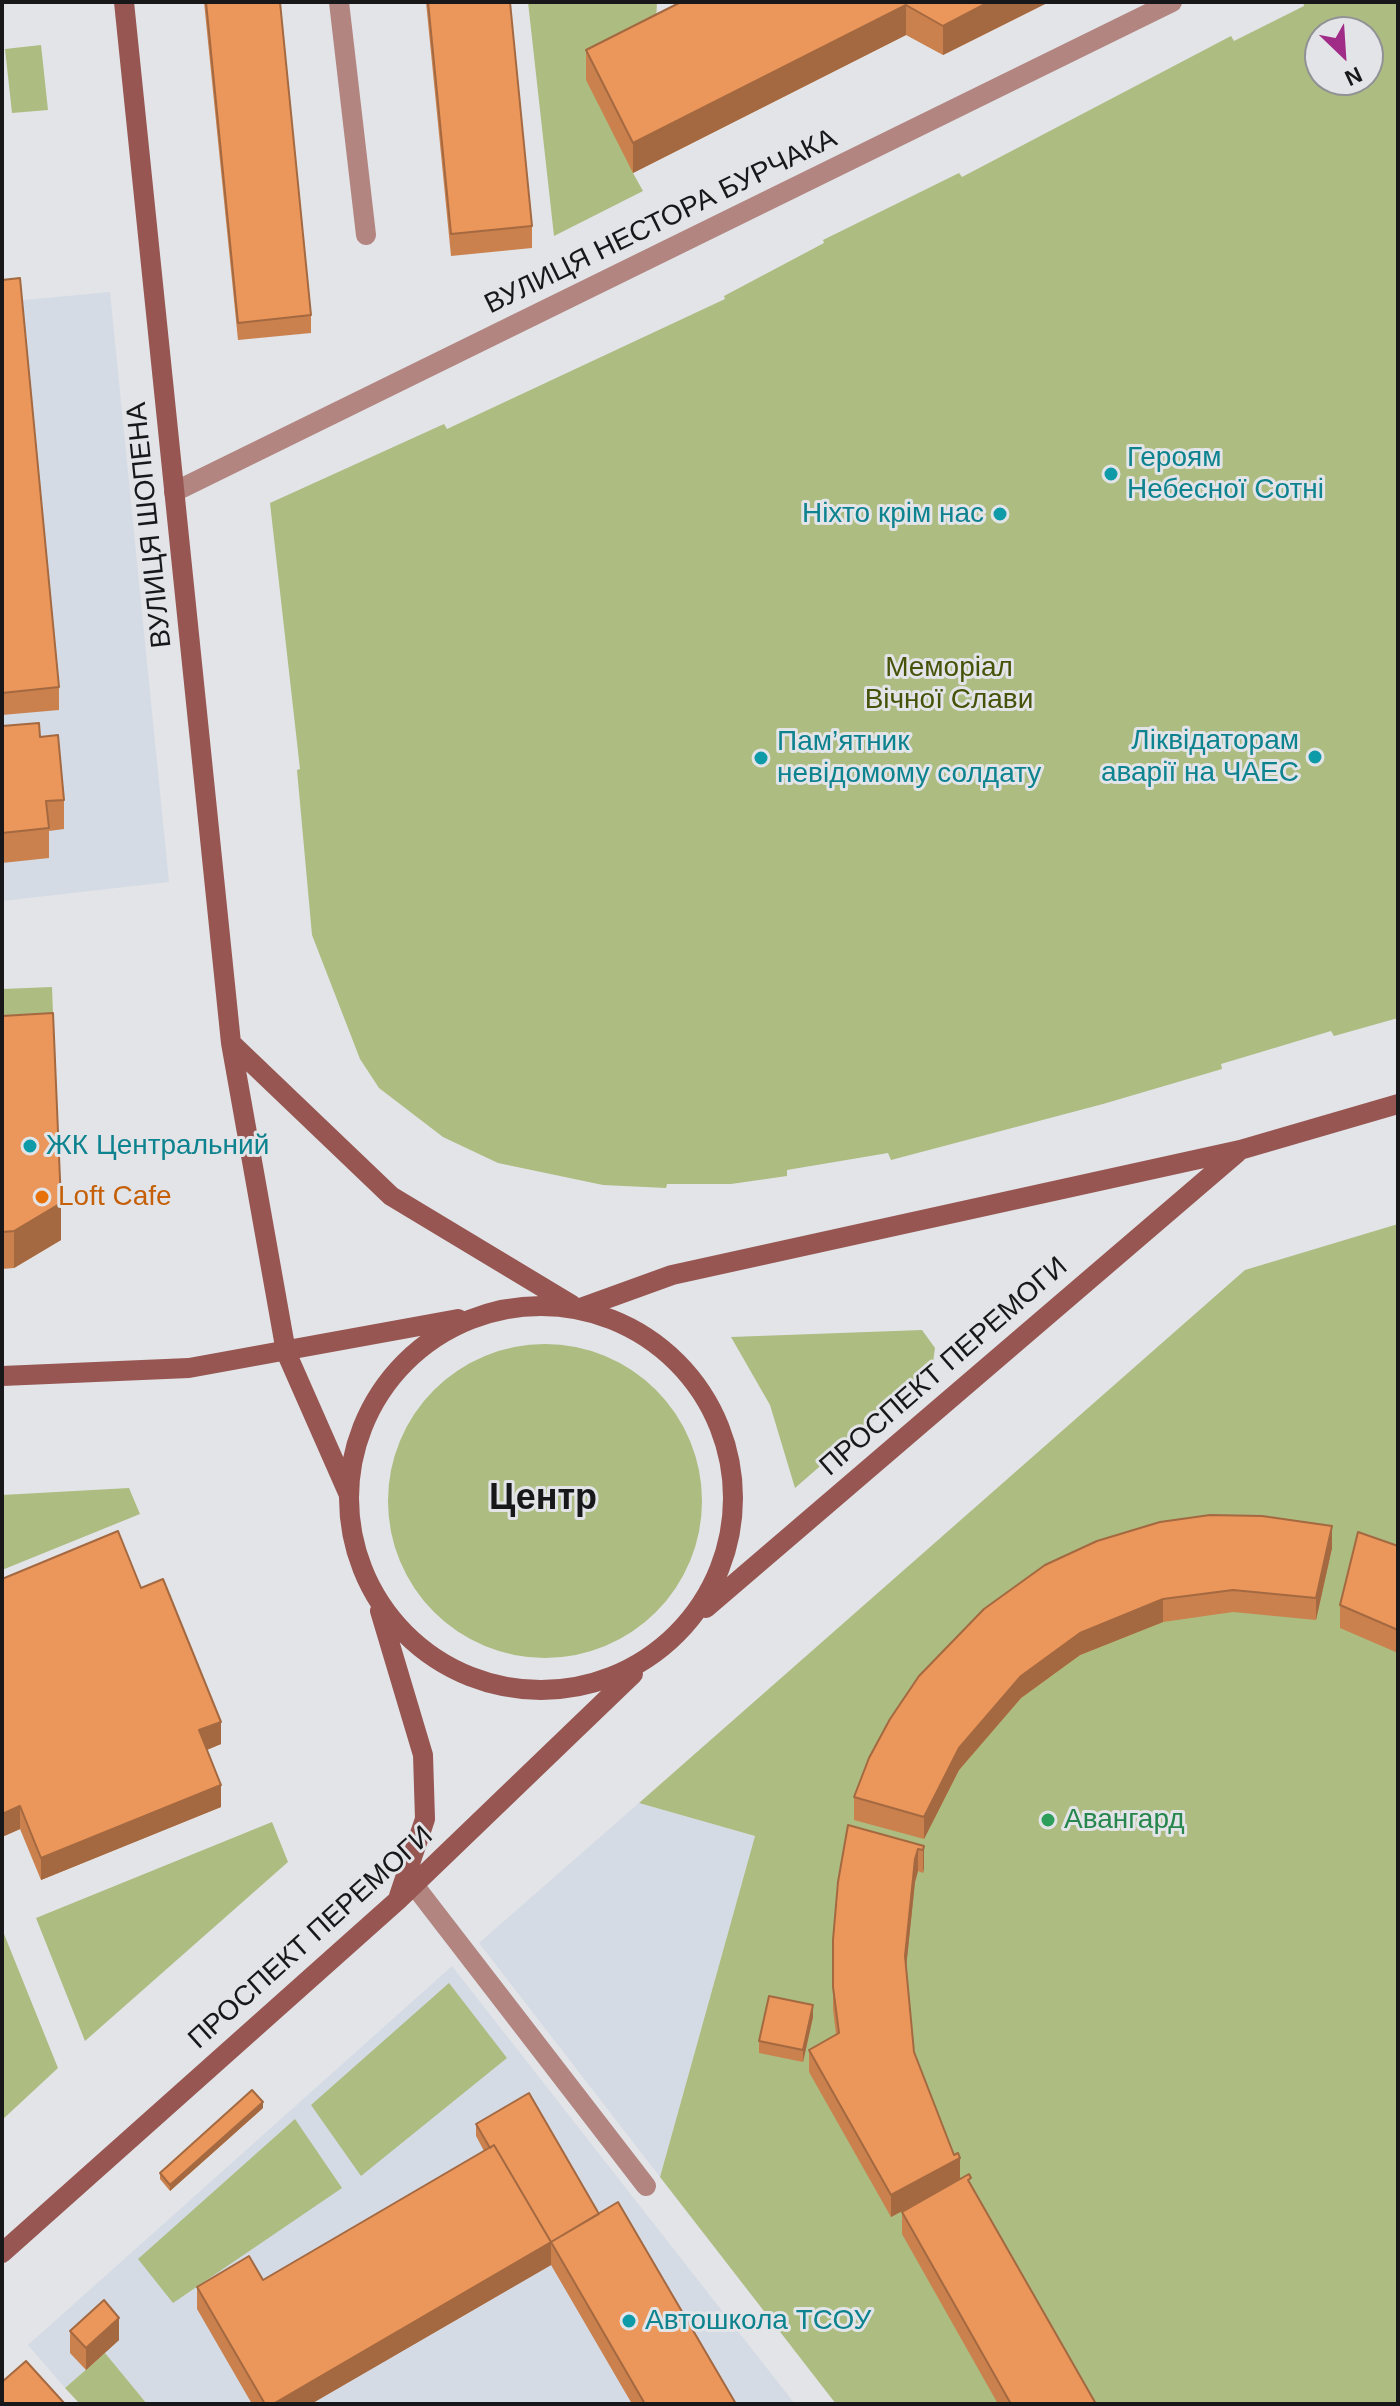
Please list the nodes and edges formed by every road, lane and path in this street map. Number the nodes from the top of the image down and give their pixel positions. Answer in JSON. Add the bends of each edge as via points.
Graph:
{"nodes":[{"id":1,"x":124,"y":2,"type":"edge"},
{"id":2,"x":339,"y":2,"type":"edge"},
{"id":3,"x":1172,"y":2,"type":"edge"},
{"id":4,"x":366,"y":235,"type":"dead end"},
{"id":5,"x":174,"y":492,"type":"junction"},
{"id":6,"x":231,"y":1043,"type":"junction"},
{"id":7,"x":1398,"y":1104,"type":"edge"},
{"id":8,"x":1240,"y":1150,"type":"junction"},
{"id":9,"x":578,"y":1309,"type":"junction"},
{"id":10,"x":486,"y":1314,"type":"junction"},
{"id":11,"x":286,"y":1352,"type":"junction"},
{"id":12,"x":2,"y":1376,"type":"edge"},
{"id":13,"x":349,"y":1495,"type":"junction"},
{"id":14,"x":375,"y":1595,"type":"junction"},
{"id":15,"x":684,"y":1627,"type":"junction"},
{"id":16,"x":650,"y":1657,"type":"junction"},
{"id":17,"x":414,"y":1885,"type":"junction"},
{"id":18,"x":398,"y":1900,"type":"junction"},
{"id":19,"x":646,"y":2186,"type":"dead end"},
{"id":20,"x":2,"y":2253,"type":"edge"}],
"edges":[{"from":1,"to":5,"type":"main road","name":"ВУЛИЦЯ ШОПЕНА"},
{"from":2,"to":4,"type":"street"},
{"from":3,"to":5,"type":"street","name":"ВУЛИЦЯ НЕСТОРА БУРЧАКА"},
{"from":5,"to":6,"type":"main road","name":"ВУЛИЦЯ ШОПЕНА"},
{"from":6,"to":9,"type":"main road","via":[[391,1196]]},
{"from":6,"to":11,"type":"main road","name":"ВУЛИЦЯ ШОПЕНА"},
{"from":7,"to":8,"type":"main road"},
{"from":8,"to":9,"type":"main road","via":[[672,1275]]},
{"from":8,"to":15,"type":"main road","name":"ПРОСПЕКТ ПЕРЕМОГИ"},
{"from":9,"to":10,"type":"main road","via":[[527,1306]]},
{"from":9,"to":15,"type":"main road","via":[[621,1323],[660,1346],[692,1378],[716,1416],[730,1459],[732,1519],[711,1591]]},
{"from":10,"to":11,"type":"main road"},
{"from":10,"to":13,"type":"main road","via":[[439,1336],[406,1362],[380,1393],[361,1430]]},
{"from":11,"to":12,"type":"main road","via":[[189,1368]]},
{"from":11,"to":13,"type":"main road","name":"ВУЛИЦЯ ШОПЕНА"},
{"from":13,"to":14,"type":"main road","via":[[355,1545]]},
{"from":14,"to":16,"type":"main road","via":[[402,1632],[437,1660],[477,1680],[507,1687],[566,1689],[610,1678]]},
{"from":14,"to":18,"type":"main road","via":[[423,1755],[425,1819]]},
{"from":15,"to":16,"type":"main road"},
{"from":16,"to":17,"type":"main road","name":"ПРОСПЕКТ ПЕРЕМОГИ"},
{"from":17,"to":18,"type":"main road","name":"ПРОСПЕКТ ПЕРЕМОГИ"},
{"from":17,"to":19,"type":"street"},
{"from":18,"to":20,"type":"main road","name":"ПРОСПЕКТ ПЕРЕМОГИ"}]}
